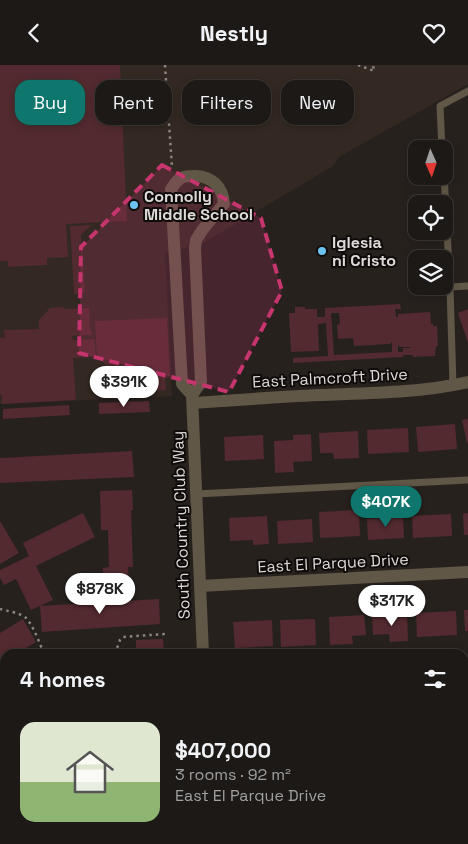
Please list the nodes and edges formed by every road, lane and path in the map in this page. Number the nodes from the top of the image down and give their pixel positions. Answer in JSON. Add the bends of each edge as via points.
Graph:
{"nodes":[{"id":1,"x":165,"y":65,"type":"edge"},
{"id":2,"x":358,"y":65,"type":"edge"},
{"id":3,"x":374,"y":65,"type":"edge"},
{"id":4,"x":468,"y":91,"type":"edge"},
{"id":5,"x":442,"y":140,"type":"edge"},
{"id":6,"x":172,"y":169,"type":"dead end"},
{"id":7,"x":445,"y":185,"type":"edge"},
{"id":8,"x":448,"y":250,"type":"edge"},
{"id":9,"x":468,"y":286,"type":"edge"},
{"id":10,"x":453,"y":287,"type":"edge"},
{"id":11,"x":450,"y":295,"type":"edge"},
{"id":12,"x":468,"y":382,"type":"edge"},
{"id":13,"x":453,"y":385,"type":"junction"},
{"id":14,"x":192,"y":399,"type":"junction"},
{"id":15,"x":468,"y":479,"type":"edge"},
{"id":16,"x":196,"y":494,"type":"junction"},
{"id":17,"x":468,"y":572,"type":"edge"},
{"id":18,"x":200,"y":586,"type":"junction"},
{"id":19,"x":0,"y":609,"type":"edge"},
{"id":20,"x":165,"y":634,"type":"dead end"},
{"id":21,"x":42,"y":649,"type":"edge"},
{"id":22,"x":116,"y":649,"type":"edge"},
{"id":23,"x":203,"y":649,"type":"edge"}],
"edges":[{"from":1,"to":6,"type":"path"},
{"from":2,"to":3,"type":"path","via":[[374,71]]},
{"from":4,"to":5,"type":"lane","via":[[440,106]]},
{"from":7,"to":8,"type":"lane"},
{"from":9,"to":10,"type":"lane"},
{"from":11,"to":13,"type":"lane"},
{"from":12,"to":13,"type":"street","name":"East Palmcroft Drive"},
{"from":13,"to":14,"type":"street","name":"East Palmcroft Drive","via":[[369,393]]},
{"from":14,"to":14,"type":"street","name":"South Country Club Way","via":[[201,382],[196,240],[224,204],[218,186],[209,178],[196,176],[176,181],[171,189],[182,384]]},
{"from":14,"to":16,"type":"street","name":"South Country Club Way"},
{"from":15,"to":16,"type":"lane"},
{"from":16,"to":18,"type":"street","name":"South Country Club Way"},
{"from":17,"to":18,"type":"street","name":"East El Parque Drive"},
{"from":18,"to":23,"type":"street","name":"South Country Club Way"},
{"from":19,"to":21,"type":"path","via":[[26,618]]},
{"from":20,"to":22,"type":"path","via":[[123,637]]}]}
